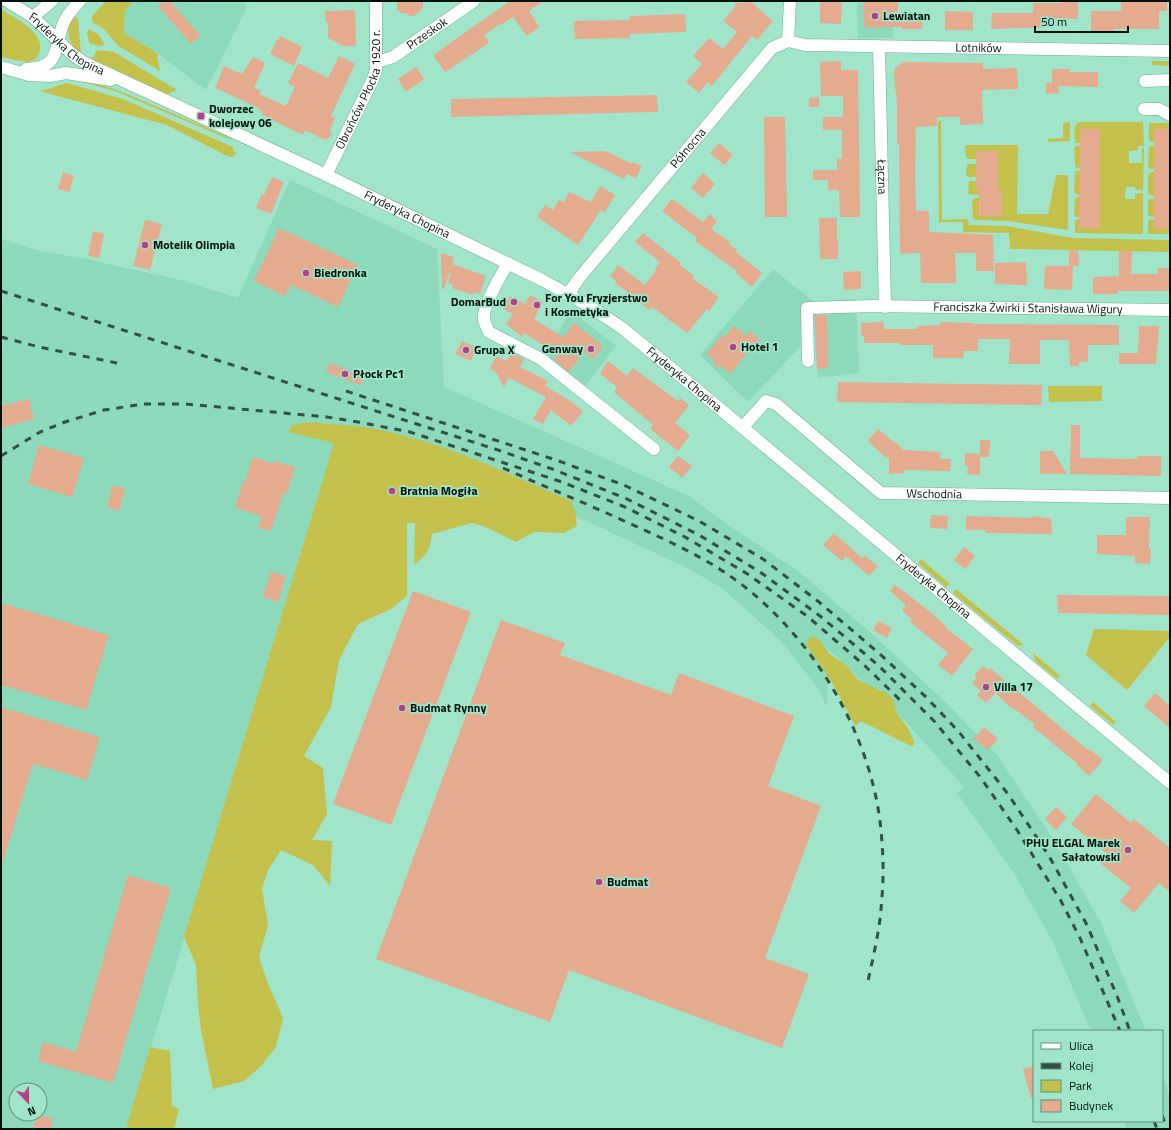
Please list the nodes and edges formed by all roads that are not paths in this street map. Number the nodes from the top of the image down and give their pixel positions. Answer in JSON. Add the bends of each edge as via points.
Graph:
{"nodes":[{"id":1,"x":7,"y":1,"type":"edge"},
{"id":2,"x":52,"y":1,"type":"edge"},
{"id":3,"x":80,"y":1,"type":"edge"},
{"id":4,"x":376,"y":1,"type":"edge"},
{"id":5,"x":474,"y":1,"type":"edge"},
{"id":6,"x":790,"y":1,"type":"edge"},
{"id":7,"x":33,"y":17,"type":"junction"},
{"id":8,"x":58,"y":41,"type":"junction"},
{"id":9,"x":788,"y":41,"type":"junction"},
{"id":10,"x":879,"y":47,"type":"junction"},
{"id":11,"x":1170,"y":51,"type":"edge"},
{"id":12,"x":377,"y":62,"type":"junction"},
{"id":13,"x":1,"y":67,"type":"edge"},
{"id":14,"x":15,"y":70,"type":"junction"},
{"id":15,"x":1170,"y":80,"type":"edge"},
{"id":16,"x":1145,"y":81,"type":"dead end"},
{"id":17,"x":128,"y":84,"type":"junction"},
{"id":18,"x":1144,"y":109,"type":"dead end"},
{"id":19,"x":1164,"y":109,"type":"edge"},
{"id":20,"x":1170,"y":115,"type":"edge"},
{"id":21,"x":326,"y":175,"type":"junction"},
{"id":22,"x":508,"y":263,"type":"junction"},
{"id":23,"x":568,"y":294,"type":"junction"},
{"id":24,"x":885,"y":307,"type":"junction"},
{"id":25,"x":1170,"y":310,"type":"edge"},
{"id":26,"x":808,"y":360,"type":"dead end"},
{"id":27,"x":743,"y":427,"type":"junction"},
{"id":28,"x":654,"y":449,"type":"dead end"},
{"id":29,"x":1170,"y":498,"type":"edge"},
{"id":30,"x":1170,"y":784,"type":"edge"}],
"edges":[{"from":1,"to":7,"type":"street","name":"Fryderyka Chopina"},
{"from":2,"to":7,"type":"street"},
{"from":3,"to":8,"type":"street","via":[[62,25]]},
{"from":4,"to":12,"type":"street","name":"Obrońców Płocka 1920 r."},
{"from":5,"to":12,"type":"street","name":"Przeskok","via":[[396,55]]},
{"from":6,"to":9,"type":"street"},
{"from":7,"to":8,"type":"street","name":"Fryderyka Chopina"},
{"from":8,"to":14,"type":"street","via":[[52,60],[46,66]]},
{"from":8,"to":17,"type":"street","name":"Fryderyka Chopina","via":[[85,63]]},
{"from":9,"to":10,"type":"street","name":"Lotników","via":[[805,45]]},
{"from":9,"to":23,"type":"street","name":"Północna","via":[[772,48]]},
{"from":10,"to":11,"type":"street","name":"Lotników"},
{"from":10,"to":24,"type":"street","name":"Łączna"},
{"from":12,"to":21,"type":"street","name":"Obrońców Płocka 1920 r.","via":[[373,79]]},
{"from":13,"to":14,"type":"street","name":"Fryderyka Chopina"},
{"from":14,"to":17,"type":"street","name":"Fryderyka Chopina","via":[[50,76],[66,73]]},
{"from":15,"to":16,"type":"street"},
{"from":17,"to":21,"type":"street","name":"Fryderyka Chopina"},
{"from":18,"to":19,"type":"street"},
{"from":19,"to":20,"type":"street"},
{"from":21,"to":22,"type":"street","name":"Fryderyka Chopina"},
{"from":22,"to":23,"type":"street","name":"Fryderyka Chopina"},
{"from":22,"to":28,"type":"street","via":[[485,309],[484,320],[489,332],[541,359]]},
{"from":23,"to":27,"type":"street","name":"Fryderyka Chopina","via":[[622,328]]},
{"from":24,"to":25,"type":"street","name":"Franciszka Żwirki i Stanisława Wigury"},
{"from":24,"to":26,"type":"street","name":"Franciszka Żwirki i Stanisława Wigury","via":[[807,308]]},
{"from":27,"to":29,"type":"street","name":"Wschodnia","via":[[766,401],[776,404],[881,493]]},
{"from":27,"to":30,"type":"street","name":"Fryderyka Chopina"}]}
